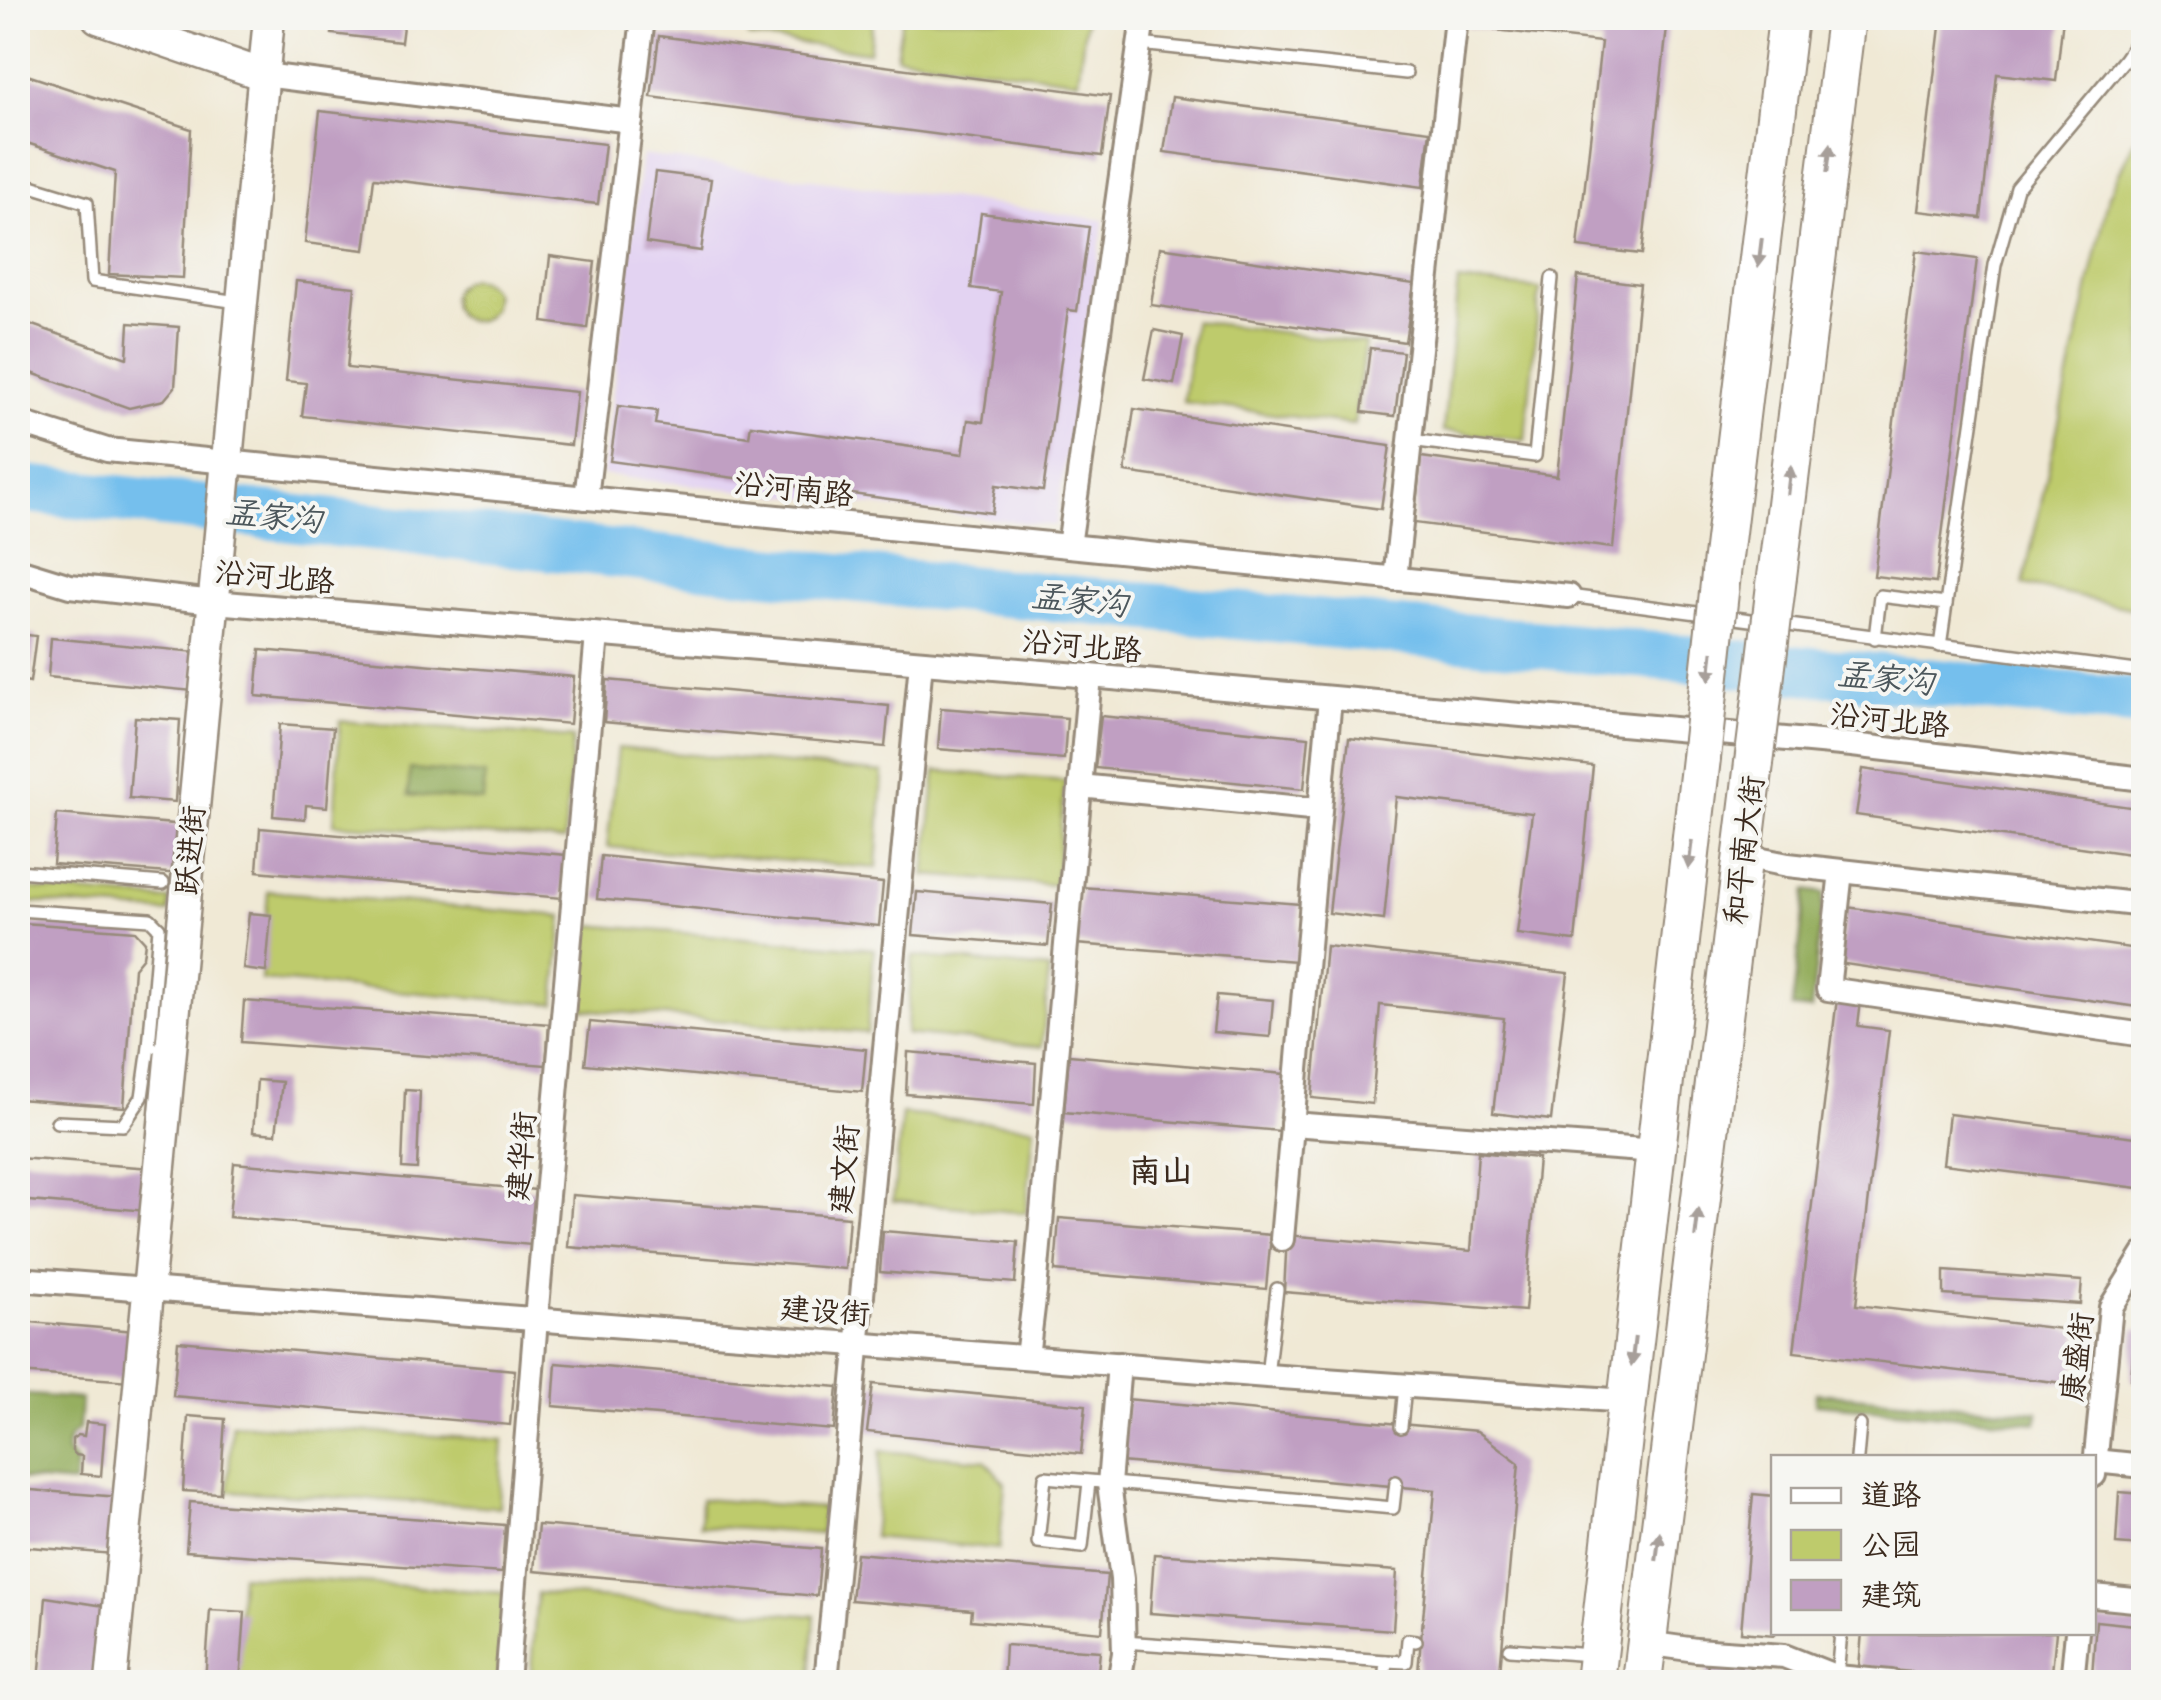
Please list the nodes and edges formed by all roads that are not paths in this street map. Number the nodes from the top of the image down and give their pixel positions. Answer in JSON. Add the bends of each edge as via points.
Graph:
{"nodes":[{"id":1,"x":98,"y":18,"type":"edge"},
{"id":2,"x":269,"y":18,"type":"edge"},
{"id":3,"x":643,"y":18,"type":"edge"},
{"id":4,"x":1144,"y":18,"type":"edge"},
{"id":5,"x":1456,"y":18,"type":"edge"},
{"id":6,"x":1788,"y":18,"type":"edge"},
{"id":7,"x":1846,"y":18,"type":"edge"},
{"id":8,"x":2144,"y":31,"type":"edge"},
{"id":9,"x":1140,"y":44,"type":"junction"},
{"id":10,"x":1406,"y":73,"type":"dead end"},
{"id":11,"x":264,"y":75,"type":"junction"},
{"id":12,"x":631,"y":122,"type":"junction"},
{"id":13,"x":18,"y":182,"type":"edge"},
{"id":14,"x":1552,"y":278,"type":"dead end"},
{"id":15,"x":242,"y":303,"type":"junction"},
{"id":16,"x":18,"y":422,"type":"edge"},
{"id":17,"x":1410,"y":440,"type":"junction"},
{"id":18,"x":226,"y":471,"type":"junction"},
{"id":19,"x":586,"y":498,"type":"junction"},
{"id":20,"x":1069,"y":546,"type":"junction"},
{"id":21,"x":18,"y":570,"type":"edge"},
{"id":22,"x":1395,"y":579,"type":"junction"},
{"id":23,"x":1569,"y":596,"type":"joint"},
{"id":24,"x":214,"y":601,"type":"junction"},
{"id":25,"x":1946,"y":604,"type":"junction"},
{"id":26,"x":597,"y":635,"type":"junction"},
{"id":27,"x":1875,"y":638,"type":"junction"},
{"id":28,"x":1940,"y":646,"type":"junction"},
{"id":29,"x":921,"y":662,"type":"junction"},
{"id":30,"x":2144,"y":672,"type":"edge"},
{"id":31,"x":1090,"y":676,"type":"junction"},
{"id":32,"x":1330,"y":698,"type":"junction"},
{"id":33,"x":2144,"y":780,"type":"edge"},
{"id":34,"x":1080,"y":786,"type":"junction"},
{"id":35,"x":1320,"y":810,"type":"junction"},
{"id":36,"x":1743,"y":856,"type":"junction"},
{"id":37,"x":1841,"y":871,"type":"junction"},
{"id":38,"x":18,"y":872,"type":"edge"},
{"id":39,"x":163,"y":883,"type":"dead end"},
{"id":40,"x":2144,"y":905,"type":"edge"},
{"id":41,"x":18,"y":910,"type":"edge"},
{"id":42,"x":2144,"y":1036,"type":"edge"},
{"id":43,"x":160,"y":1048,"type":"junction"},
{"id":44,"x":57,"y":1122,"type":"dead end"},
{"id":45,"x":1292,"y":1124,"type":"junction"},
{"id":46,"x":1656,"y":1151,"type":"junction"},
{"id":47,"x":1282,"y":1238,"type":"dead end"},
{"id":48,"x":2144,"y":1254,"type":"edge"},
{"id":49,"x":18,"y":1278,"type":"edge"},
{"id":50,"x":148,"y":1289,"type":"junction"},
{"id":51,"x":1277,"y":1289,"type":"dead end"},
{"id":52,"x":536,"y":1319,"type":"junction"},
{"id":53,"x":858,"y":1344,"type":"junction"},
{"id":54,"x":1027,"y":1357,"type":"junction"},
{"id":55,"x":1119,"y":1364,"type":"junction"},
{"id":56,"x":1267,"y":1376,"type":"junction"},
{"id":57,"x":1405,"y":1386,"type":"junction"},
{"id":58,"x":1628,"y":1401,"type":"junction"},
{"id":59,"x":1860,"y":1424,"type":"dead end"},
{"id":60,"x":1401,"y":1427,"type":"dead end"},
{"id":61,"x":1857,"y":1455,"type":"edge"},
{"id":62,"x":2095,"y":1455,"type":"edge"},
{"id":63,"x":2144,"y":1466,"type":"edge"},
{"id":64,"x":2096,"y":1468,"type":"edge"},
{"id":65,"x":1396,"y":1482,"type":"dead end"},
{"id":66,"x":1099,"y":1483,"type":"junction"},
{"id":67,"x":2096,"y":1596,"type":"edge"},
{"id":68,"x":2144,"y":1601,"type":"edge"},
{"id":69,"x":1841,"y":1635,"type":"edge"},
{"id":70,"x":2077,"y":1635,"type":"edge"},
{"id":71,"x":1416,"y":1640,"type":"dead end"},
{"id":72,"x":1124,"y":1642,"type":"junction"},
{"id":73,"x":1646,"y":1642,"type":"junction"},
{"id":74,"x":1510,"y":1649,"type":"dead end"},
{"id":75,"x":1386,"y":1661,"type":"junction"},
{"id":76,"x":1597,"y":1669,"type":"edge"},
{"id":77,"x":1837,"y":1677,"type":"junction"},
{"id":78,"x":111,"y":1682,"type":"edge"},
{"id":79,"x":506,"y":1682,"type":"edge"},
{"id":80,"x":826,"y":1682,"type":"edge"},
{"id":81,"x":1119,"y":1682,"type":"edge"},
{"id":82,"x":1384,"y":1682,"type":"edge"},
{"id":83,"x":1642,"y":1682,"type":"edge"},
{"id":84,"x":1890,"y":1682,"type":"edge"},
{"id":85,"x":2072,"y":1682,"type":"edge"}],
"edges":[{"from":1,"to":11,"type":"street"},
{"from":2,"to":11,"type":"street","name":"跃进街"},
{"from":3,"to":12,"type":"street"},
{"from":4,"to":9,"type":"street"},
{"from":5,"to":17,"type":"street"},
{"from":6,"to":46,"type":"main road","name":"和平南大街","one_way":true,"bridge":true},
{"from":36,"to":7,"type":"main road","name":"和平南大街","one_way":true,"bridge":true},
{"from":8,"to":25,"type":"lane","via":[[2017,188],[1995,265]]},
{"from":9,"to":10,"type":"lane"},
{"from":9,"to":20,"type":"street"},
{"from":11,"to":12,"type":"street"},
{"from":11,"to":15,"type":"street","name":"跃进街"},
{"from":12,"to":19,"type":"street"},
{"from":13,"to":15,"type":"lane","via":[[87,202],[92,281]]},
{"from":14,"to":17,"type":"lane","via":[[1535,456]]},
{"from":15,"to":18,"type":"street","name":"跃进街"},
{"from":16,"to":18,"type":"street","name":"沿河南路","via":[[107,450]]},
{"from":17,"to":22,"type":"street"},
{"from":18,"to":19,"type":"street","name":"沿河南路"},
{"from":18,"to":24,"type":"street","name":"跃进街"},
{"from":19,"to":20,"type":"street","name":"沿河南路"},
{"from":20,"to":22,"type":"street","name":"沿河南路"},
{"from":21,"to":24,"type":"street","name":"沿河北路","via":[[70,586]]},
{"from":22,"to":23,"type":"street","name":"沿河南路"},
{"from":23,"to":27,"type":"lane"},
{"from":24,"to":26,"type":"street","name":"沿河北路"},
{"from":24,"to":43,"type":"street","name":"跃进街"},
{"from":25,"to":27,"type":"lane","via":[[1880,596]]},
{"from":25,"to":28,"type":"lane"},
{"from":26,"to":29,"type":"street","name":"沿河北路"},
{"from":26,"to":52,"type":"street","name":"建华街"},
{"from":27,"to":28,"type":"lane"},
{"from":28,"to":30,"type":"lane"},
{"from":29,"to":31,"type":"street","name":"沿河北路"},
{"from":29,"to":53,"type":"street","name":"建文街"},
{"from":31,"to":32,"type":"street","name":"沿河北路"},
{"from":31,"to":34,"type":"street"},
{"from":32,"to":33,"type":"street","name":"沿河北路","via":[[1852,744]]},
{"from":32,"to":35,"type":"street"},
{"from":34,"to":35,"type":"street"},
{"from":34,"to":54,"type":"street"},
{"from":35,"to":45,"type":"street"},
{"from":36,"to":37,"type":"street"},
{"from":73,"to":36,"type":"main road","name":"和平南大街","one_way":true},
{"from":37,"to":40,"type":"street"},
{"from":37,"to":42,"type":"street","via":[[1828,989]]},
{"from":38,"to":39,"type":"lane"},
{"from":41,"to":43,"type":"lane","via":[[150,918],[159,928]]},
{"from":43,"to":44,"type":"lane","via":[[123,1125]]},
{"from":43,"to":50,"type":"street","name":"跃进街"},
{"from":45,"to":46,"type":"street"},
{"from":45,"to":47,"type":"street"},
{"from":46,"to":58,"type":"main road","name":"和平南大街","one_way":true},
{"from":48,"to":62,"type":"street","name":"康盛街","via":[[2111,1308]]},
{"from":49,"to":50,"type":"street","name":"建设街"},
{"from":50,"to":52,"type":"street","name":"建设街"},
{"from":50,"to":78,"type":"street","name":"跃进街"},
{"from":51,"to":56,"type":"lane"},
{"from":52,"to":53,"type":"street","name":"建设街"},
{"from":52,"to":79,"type":"street","name":"建华街"},
{"from":53,"to":54,"type":"street","name":"建设街"},
{"from":53,"to":80,"type":"street","name":"建文街"},
{"from":54,"to":55,"type":"street","name":"建设街"},
{"from":55,"to":56,"type":"street","name":"建设街"},
{"from":55,"to":66,"type":"street"},
{"from":56,"to":57,"type":"street","name":"建设街"},
{"from":57,"to":58,"type":"street","name":"建设街"},
{"from":57,"to":60,"type":"lane"},
{"from":58,"to":76,"type":"main road","name":"和平南大街"},
{"from":59,"to":61,"type":"lane"},
{"from":63,"to":64,"type":"street"},
{"from":65,"to":66,"type":"lane","via":[[1393,1508]]},
{"from":66,"to":66,"type":"lane","via":[[1044,1477],[1038,1542],[1082,1547]]},
{"from":66,"to":72,"type":"street","via":[[1122,1579]]},
{"from":67,"to":68,"type":"street"},
{"from":69,"to":77,"type":"lane"},
{"from":70,"to":85,"type":"street"},
{"from":71,"to":75,"type":"lane","via":[[1408,1640],[1406,1662]]},
{"from":72,"to":75,"type":"lane"},
{"from":72,"to":81,"type":"street"},
{"from":73,"to":77,"type":"street","via":[[1784,1656]]},
{"from":73,"to":83,"type":"main road","name":"和平南大街"},
{"from":74,"to":76,"type":"lane"},
{"from":75,"to":82,"type":"lane"},
{"from":77,"to":84,"type":"street"}]}
